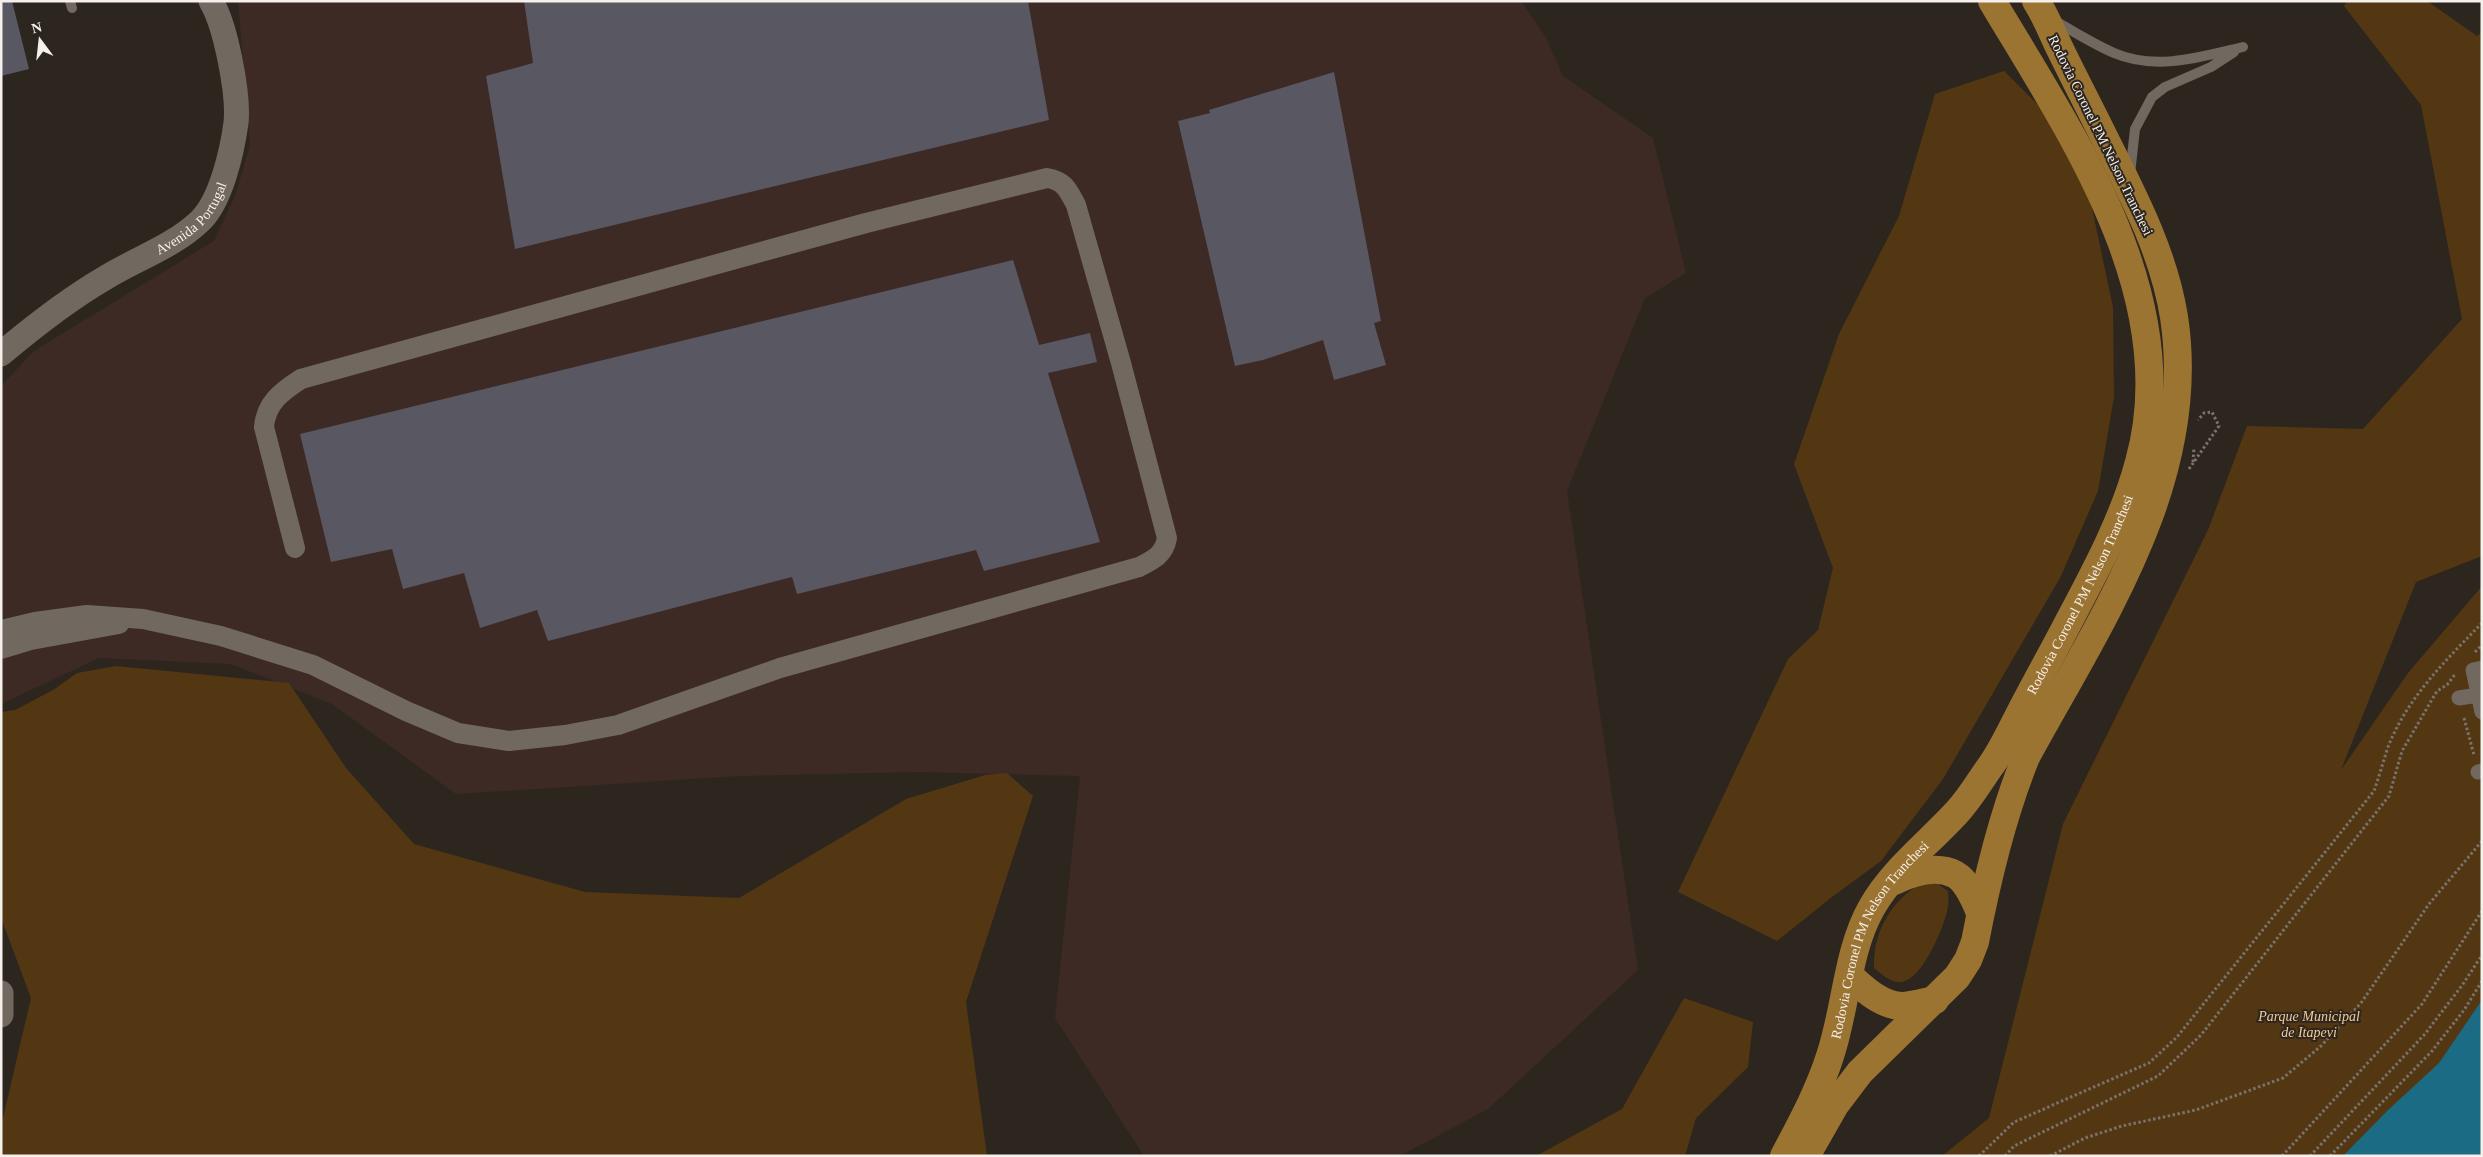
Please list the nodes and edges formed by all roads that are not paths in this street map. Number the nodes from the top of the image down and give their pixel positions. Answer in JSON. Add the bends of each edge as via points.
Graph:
{"nodes":[{"id":1,"x":211,"y":1,"type":"edge"},
{"id":2,"x":1992,"y":1,"type":"edge"},
{"id":3,"x":2039,"y":8,"type":"edge"},
{"id":4,"x":2129,"y":187,"type":"junction"},
{"id":5,"x":1,"y":354,"type":"edge"},
{"id":6,"x":295,"y":548,"type":"dead end"},
{"id":7,"x":144,"y":619,"type":"junction"},
{"id":8,"x":1,"y":630,"type":"edge"},
{"id":9,"x":1,"y":649,"type":"edge"},
{"id":10,"x":2482,"y":668,"type":"edge"},
{"id":11,"x":2478,"y":695,"type":"junction"},
{"id":12,"x":2459,"y":698,"type":"road end"},
{"id":13,"x":2482,"y":711,"type":"edge"},
{"id":14,"x":1889,"y":883,"type":"junction"},
{"id":15,"x":1980,"y":913,"type":"junction"},
{"id":16,"x":1850,"y":976,"type":"junction"},
{"id":17,"x":1,"y":993,"type":"edge"},
{"id":18,"x":1935,"y":1000,"type":"junction"},
{"id":19,"x":1,"y":1015,"type":"edge"},
{"id":20,"x":1784,"y":1156,"type":"edge"},
{"id":21,"x":1806,"y":1156,"type":"edge"}],
"edges":[{"from":1,"to":5,"type":"street","name":"Avenida Portugal","via":[[230,64],[236,122],[221,186],[211,208],[185,232],[103,279]]},
{"from":2,"to":14,"type":"highway","name":"Rodovia Coronel PM Nelson Tranchesi","via":[[2048,95],[2104,200],[2126,249],[2146,332],[2150,369],[2148,412],[2140,460],[2126,504],[2098,567],[2000,750],[1962,808]]},
{"from":3,"to":4,"type":"highway","name":"Rodovia Coronel PM Nelson Tranchesi"},
{"from":3,"to":4,"type":"lane","via":[[2115,54],[2157,62],[2185,61],[2243,47],[2211,67],[2165,87],[2152,97],[2135,129]]},
{"from":4,"to":15,"type":"highway","name":"Rodovia Coronel PM Nelson Tranchesi","via":[[2160,263],[2173,316],[2178,360],[2177,390],[2163,475],[2146,530],[2123,578],[2026,757],[2004,816]]},
{"from":6,"to":7,"type":"street","via":[[264,427],[266,413],[273,400],[301,379],[866,223],[1047,178],[1058,180],[1076,205],[1167,538],[1165,549],[1138,567],[780,668],[618,725],[509,741],[458,733],[313,665],[222,636]]},
{"from":7,"to":8,"type":"street","via":[[87,615]]},
{"from":7,"to":9,"type":"street","via":[[31,640]]},
{"from":10,"to":11,"type":"street","via":[[2473,670]]},
{"from":11,"to":12,"type":"street"},
{"from":11,"to":13,"type":"street"},
{"from":14,"to":15,"type":"highway","via":[[1915,871],[1937,869],[1952,874],[1968,886]]},
{"from":14,"to":16,"type":"highway","name":"Rodovia Coronel PM Nelson Tranchesi","via":[[1862,927]]},
{"from":15,"to":18,"type":"highway","name":"Rodovia Coronel PM Nelson Tranchesi","via":[[1968,960],[1957,978]]},
{"from":16,"to":18,"type":"highway","via":[[1880,999],[1903,1006]]},
{"from":16,"to":20,"type":"highway","name":"Rodovia Coronel PM Nelson Tranchesi","via":[[1830,1056]]},
{"from":17,"to":19,"type":"street"},
{"from":18,"to":21,"type":"highway","name":"Rodovia Coronel PM Nelson Tranchesi","via":[[1860,1072],[1835,1105]]}]}
